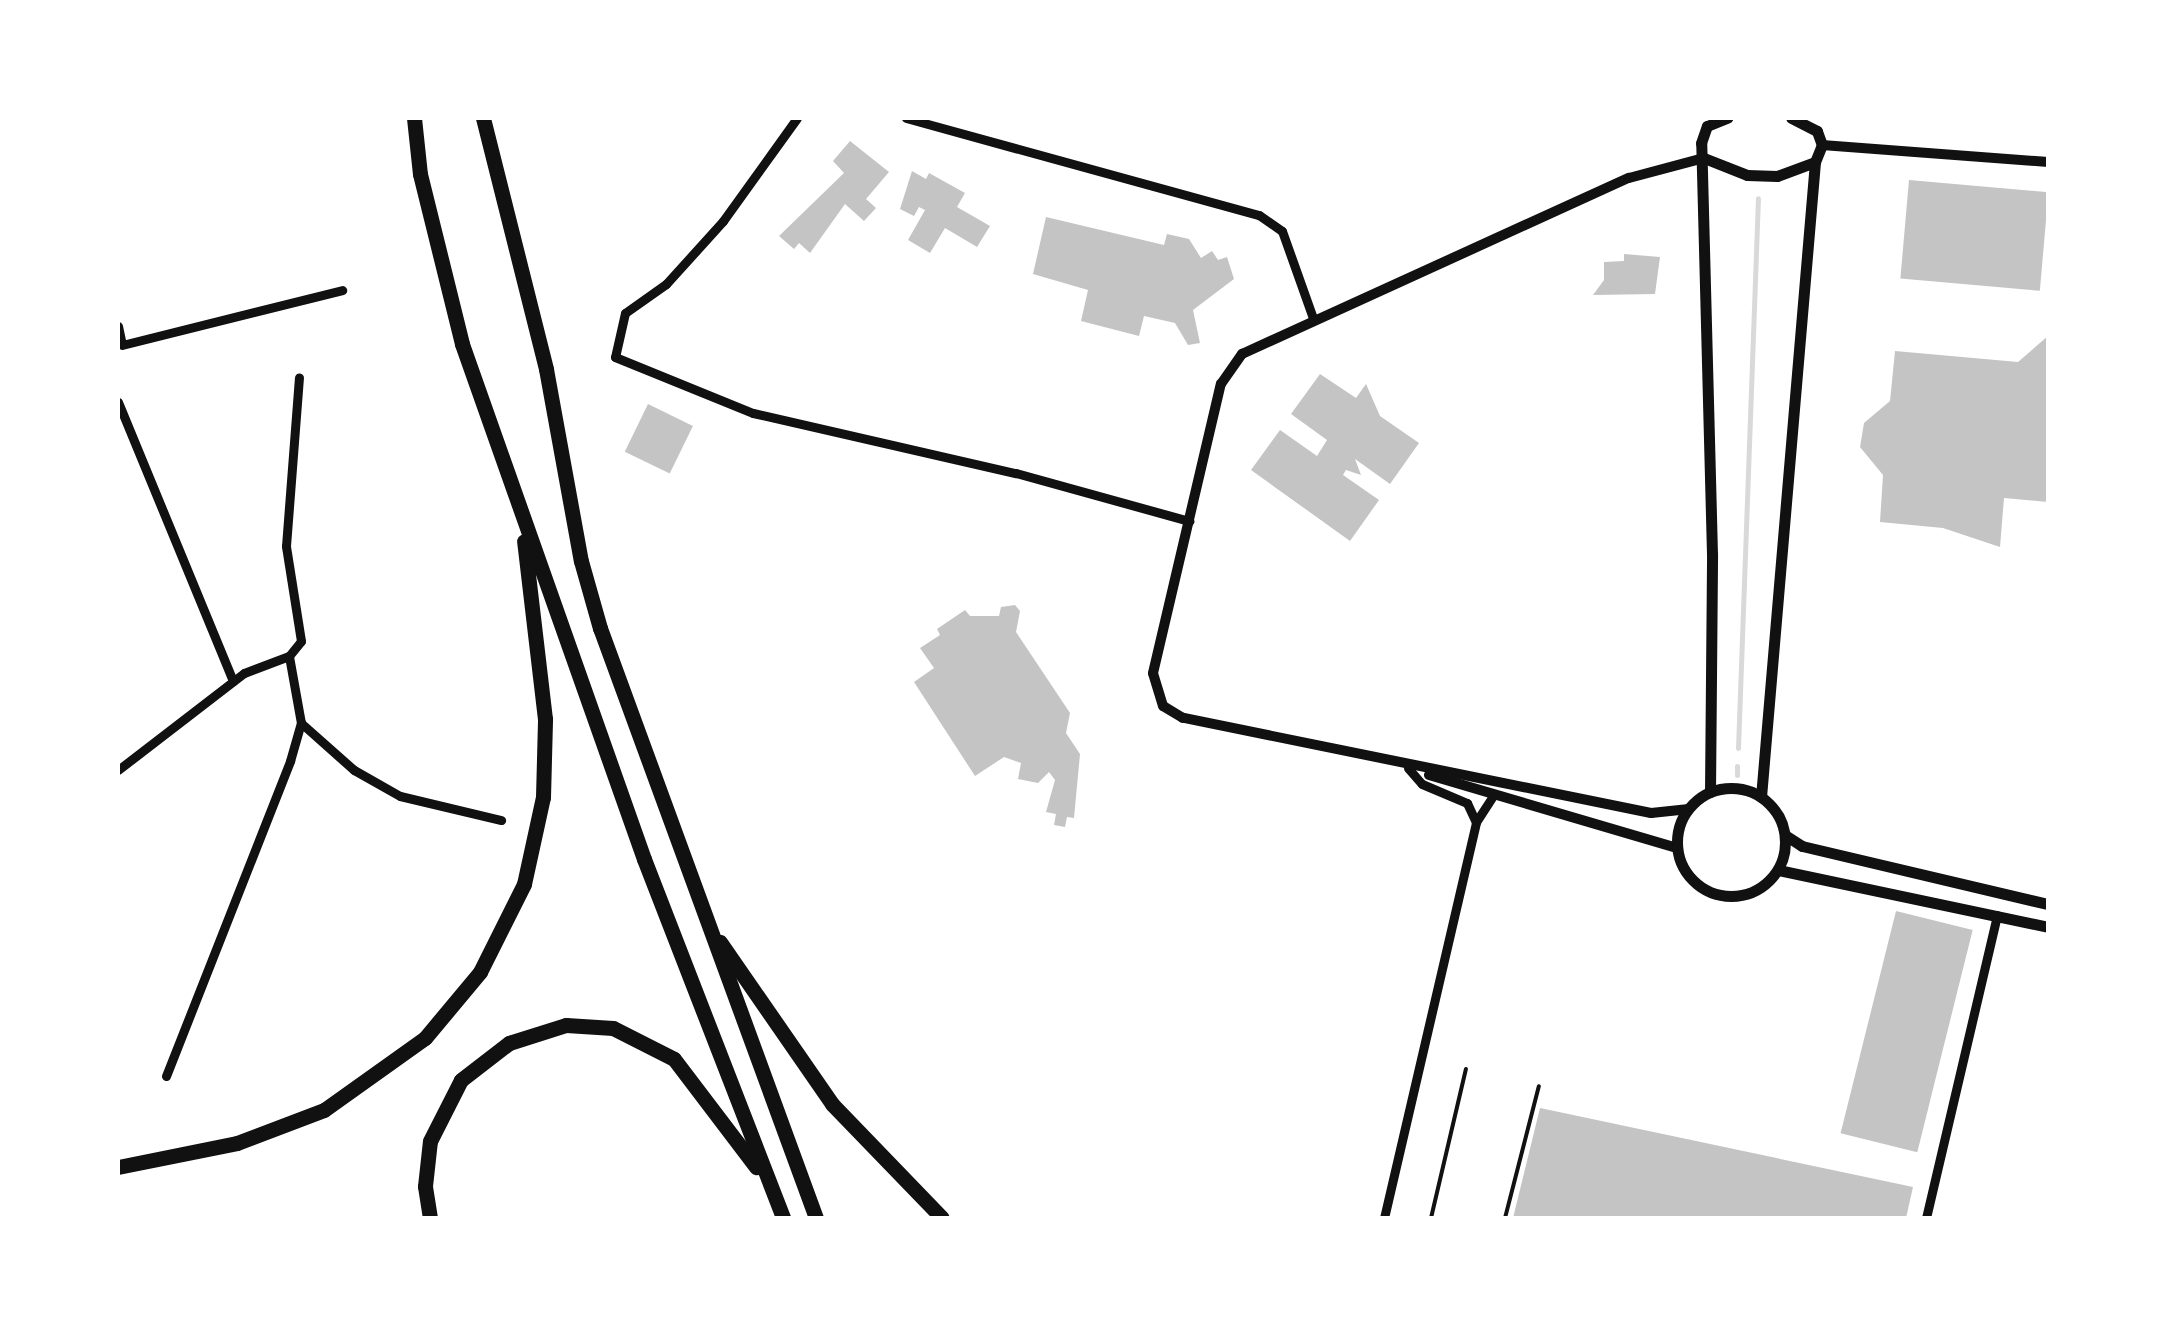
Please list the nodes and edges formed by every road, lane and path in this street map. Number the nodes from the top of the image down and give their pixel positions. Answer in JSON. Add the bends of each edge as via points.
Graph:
{"nodes":[{"id":1,"x":414,"y":118,"type":"edge"},
{"id":2,"x":483,"y":118,"type":"edge"},
{"id":3,"x":797,"y":118,"type":"edge"},
{"id":4,"x":906,"y":118,"type":"edge"},
{"id":5,"x":1726,"y":118,"type":"edge"},
{"id":6,"x":1790,"y":118,"type":"edge"},
{"id":7,"x":1821,"y":118,"type":"edge"},
{"id":8,"x":1706,"y":122,"type":"edge"},
{"id":9,"x":1820,"y":138,"type":"junction"},
{"id":10,"x":1704,"y":158,"type":"junction"},
{"id":11,"x":1814,"y":162,"type":"junction"},
{"id":12,"x":2048,"y":162,"type":"edge"},
{"id":13,"x":342,"y":290,"type":"dead end"},
{"id":14,"x":1313,"y":318,"type":"junction"},
{"id":15,"x":118,"y":326,"type":"edge"},
{"id":16,"x":120,"y":345,"type":"edge"},
{"id":17,"x":299,"y":377,"type":"dead end"},
{"id":18,"x":118,"y":402,"type":"edge"},
{"id":19,"x":519,"y":506,"type":"junction"},
{"id":20,"x":1189,"y":521,"type":"junction"},
{"id":21,"x":289,"y":656,"type":"junction"},
{"id":22,"x":233,"y":680,"type":"junction"},
{"id":23,"x":301,"y":723,"type":"junction"},
{"id":24,"x":1404,"y":767,"type":"junction"},
{"id":25,"x":118,"y":770,"type":"edge"},
{"id":26,"x":1710,"y":792,"type":"junction"},
{"id":27,"x":1492,"y":797,"type":"junction"},
{"id":28,"x":1761,"y":797,"type":"junction"},
{"id":29,"x":1689,"y":809,"type":"junction"},
{"id":30,"x":502,"y":820,"type":"dead end"},
{"id":31,"x":1476,"y":822,"type":"junction"},
{"id":32,"x":1784,"y":835,"type":"junction"},
{"id":33,"x":1678,"y":848,"type":"junction"},
{"id":34,"x":1778,"y":870,"type":"junction"},
{"id":35,"x":2002,"y":893,"type":"junction"},
{"id":36,"x":697,"y":898,"type":"junction"},
{"id":37,"x":2048,"y":904,"type":"edge"},
{"id":38,"x":1997,"y":916,"type":"junction"},
{"id":39,"x":2048,"y":928,"type":"edge"},
{"id":40,"x":1466,"y":1068,"type":"dead end"},
{"id":41,"x":166,"y":1076,"type":"dead end"},
{"id":42,"x":1539,"y":1086,"type":"dead end"},
{"id":43,"x":118,"y":1167,"type":"edge"},
{"id":44,"x":773,"y":1193,"type":"junction"},
{"id":45,"x":430,"y":1218,"type":"edge"},
{"id":46,"x":783,"y":1218,"type":"edge"},
{"id":47,"x":816,"y":1218,"type":"edge"},
{"id":48,"x":942,"y":1218,"type":"edge"},
{"id":49,"x":1384,"y":1218,"type":"edge"},
{"id":50,"x":1431,"y":1218,"type":"edge"},
{"id":51,"x":1505,"y":1218,"type":"edge"},
{"id":52,"x":1926,"y":1218,"type":"edge"}],
"edges":[{"from":1,"to":19,"type":"highway","via":[[446,287]]},
{"from":2,"to":36,"type":"highway","via":[[546,369],[581,561]]},
{"from":3,"to":20,"type":"street","via":[[666,284],[625,313],[615,356],[753,413]]},
{"from":4,"to":14,"type":"street","via":[[1259,215],[1282,231]]},
{"from":5,"to":8,"type":"main road"},
{"from":6,"to":9,"type":"main road"},
{"from":7,"to":9,"type":"main road"},
{"from":8,"to":10,"type":"main road"},
{"from":9,"to":11,"type":"main road"},
{"from":9,"to":12,"type":"street"},
{"from":10,"to":11,"type":"main road","via":[[1746,176],[1777,176]]},
{"from":10,"to":14,"type":"street","via":[[1629,178]]},
{"from":10,"to":26,"type":"main road"},
{"from":11,"to":28,"type":"main road"},
{"from":13,"to":16,"type":"street"},
{"from":14,"to":20,"type":"street","via":[[1231,366]]},
{"from":15,"to":16,"type":"street"},
{"from":17,"to":21,"type":"street","via":[[286,546],[301,641]]},
{"from":18,"to":22,"type":"street"},
{"from":19,"to":43,"type":"highway","via":[[546,760],[532,862],[496,945],[425,1038],[350,1096],[238,1143]]},
{"from":19,"to":44,"type":"highway"},
{"from":20,"to":24,"type":"street","via":[[1154,673],[1163,706],[1183,718]]},
{"from":21,"to":22,"type":"street"},
{"from":21,"to":23,"type":"street"},
{"from":22,"to":25,"type":"street"},
{"from":23,"to":30,"type":"street","via":[[354,770],[400,796]]},
{"from":23,"to":41,"type":"street"},
{"from":24,"to":27,"type":"street"},
{"from":24,"to":29,"type":"street","via":[[1651,812]]},
{"from":24,"to":31,"type":"street","via":[[1422,784],[1467,802]]},
{"from":26,"to":28,"type":"main road","via":[[1745,790]]},
{"from":26,"to":29,"type":"main road"},
{"from":27,"to":31,"type":"street"},
{"from":27,"to":33,"type":"street"},
{"from":28,"to":32,"type":"main road"},
{"from":29,"to":33,"type":"main road"},
{"from":31,"to":49,"type":"street"},
{"from":32,"to":34,"type":"main road"},
{"from":32,"to":35,"type":"main road","via":[[1802,846]]},
{"from":33,"to":34,"type":"main road","via":[[1691,878],[1720,895],[1753,892]]},
{"from":34,"to":38,"type":"main road"},
{"from":35,"to":37,"type":"main road"},
{"from":35,"to":38,"type":"main road"},
{"from":36,"to":47,"type":"highway"},
{"from":36,"to":48,"type":"highway","via":[[723,948],[832,1104]]},
{"from":38,"to":39,"type":"main road"},
{"from":38,"to":52,"type":"street"},
{"from":40,"to":50,"type":"lane"},
{"from":42,"to":51,"type":"lane"},
{"from":44,"to":45,"type":"highway","via":[[707,1094],[674,1059],[613,1028],[566,1025],[518,1038],[461,1080],[430,1141]]},
{"from":44,"to":46,"type":"highway"}]}
